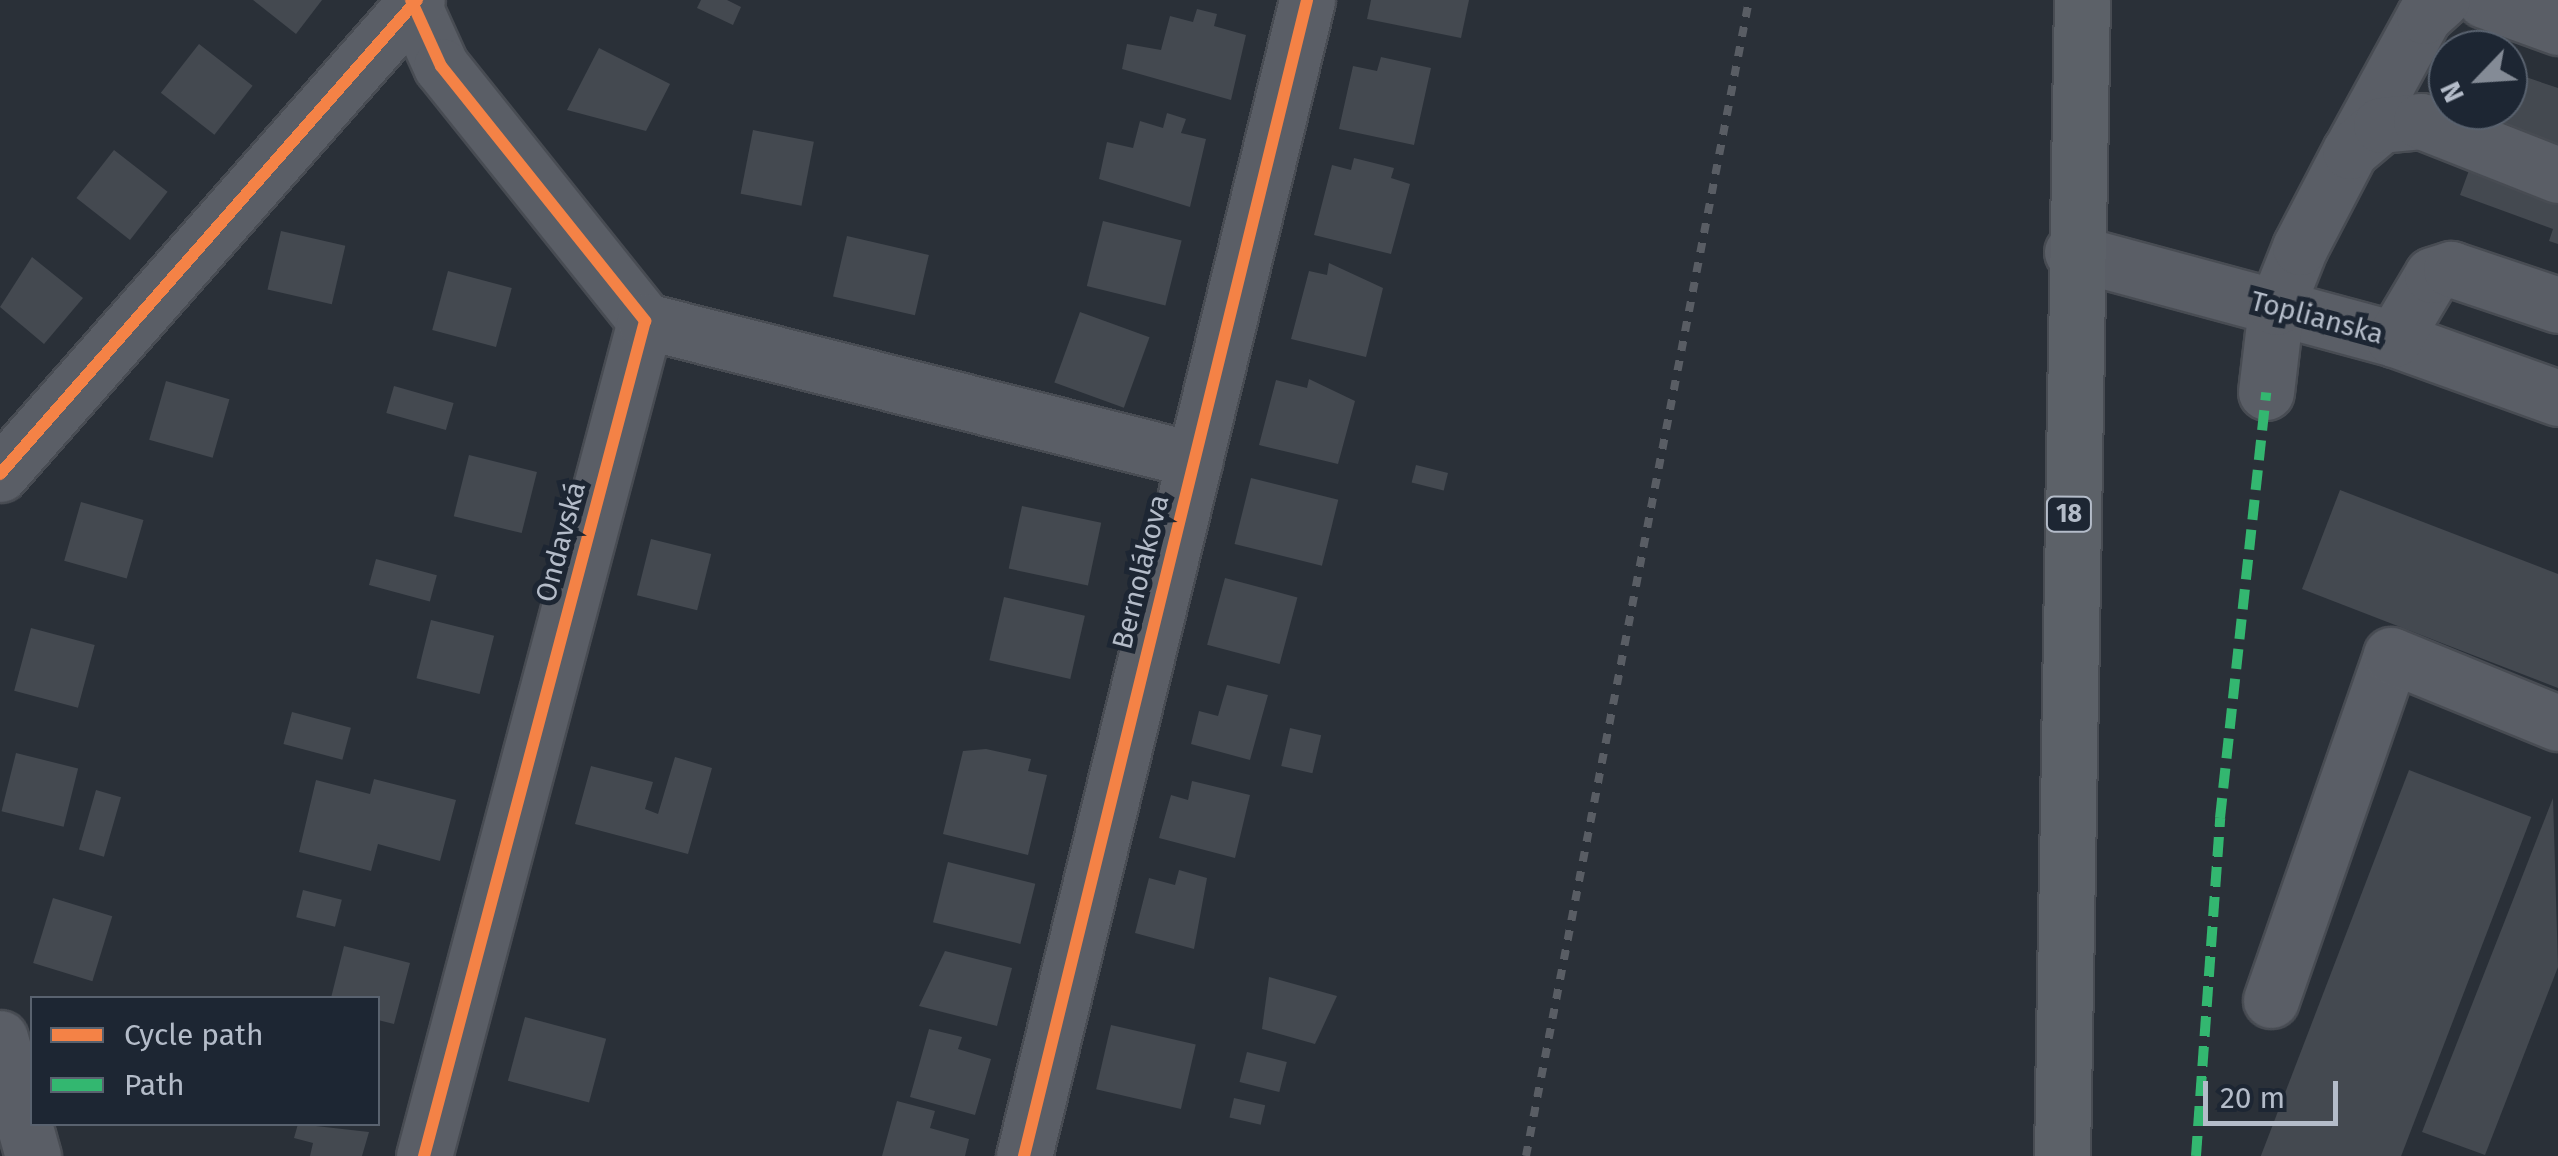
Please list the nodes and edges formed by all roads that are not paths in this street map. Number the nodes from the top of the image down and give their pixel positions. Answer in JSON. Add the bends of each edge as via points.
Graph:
{"nodes":[{"id":1,"x":1306,"y":0,"type":"edge"},
{"id":2,"x":2082,"y":0,"type":"edge"},
{"id":3,"x":2442,"y":0,"type":"edge"},
{"id":4,"x":2484,"y":0,"type":"edge"},
{"id":5,"x":414,"y":1,"type":"edge"},
{"id":6,"x":2558,"y":27,"type":"edge"},
{"id":7,"x":2350,"y":151,"type":"junction"},
{"id":8,"x":2558,"y":175,"type":"edge"},
{"id":9,"x":2072,"y":252,"type":"junction"},
{"id":10,"x":2558,"y":306,"type":"edge"},
{"id":11,"x":2276,"y":307,"type":"junction"},
{"id":12,"x":645,"y":321,"type":"junction"},
{"id":13,"x":2394,"y":339,"type":"junction"},
{"id":14,"x":2266,"y":392,"type":"dead end"},
{"id":15,"x":2558,"y":398,"type":"edge"},
{"id":16,"x":1195,"y":460,"type":"junction"},
{"id":17,"x":0,"y":474,"type":"edge"},
{"id":18,"x":2558,"y":724,"type":"edge"},
{"id":19,"x":2271,"y":1000,"type":"dead end"},
{"id":20,"x":0,"y":1038,"type":"edge"},
{"id":21,"x":33,"y":1156,"type":"edge"},
{"id":22,"x":424,"y":1156,"type":"edge"},
{"id":23,"x":1024,"y":1156,"type":"edge"},
{"id":24,"x":2062,"y":1156,"type":"edge"}],
"edges":[{"from":1,"to":16,"type":"street","name":"Bernolákova"},
{"from":2,"to":9,"type":"main road","number":"18"},
{"from":3,"to":7,"type":"street","via":[[2424,16]]},
{"from":4,"to":6,"type":"street"},
{"from":5,"to":12,"type":"street","via":[[441,66]]},
{"from":5,"to":17,"type":"street"},
{"from":7,"to":8,"type":"street","via":[[2382,126],[2421,121]]},
{"from":7,"to":11,"type":"street"},
{"from":9,"to":11,"type":"street","name":"Toplianska"},
{"from":9,"to":24,"type":"main road","number":"18"},
{"from":10,"to":13,"type":"street","via":[[2451,269],[2432,275]]},
{"from":11,"to":13,"type":"street","name":"Toplianska"},
{"from":11,"to":14,"type":"street"},
{"from":12,"to":16,"type":"street"},
{"from":12,"to":22,"type":"street","name":"Ondavská"},
{"from":13,"to":15,"type":"street","name":"Toplianska"},
{"from":16,"to":23,"type":"street","name":"Bernolákova"},
{"from":18,"to":19,"type":"street","via":[[2391,655]]},
{"from":20,"to":21,"type":"street"}]}
